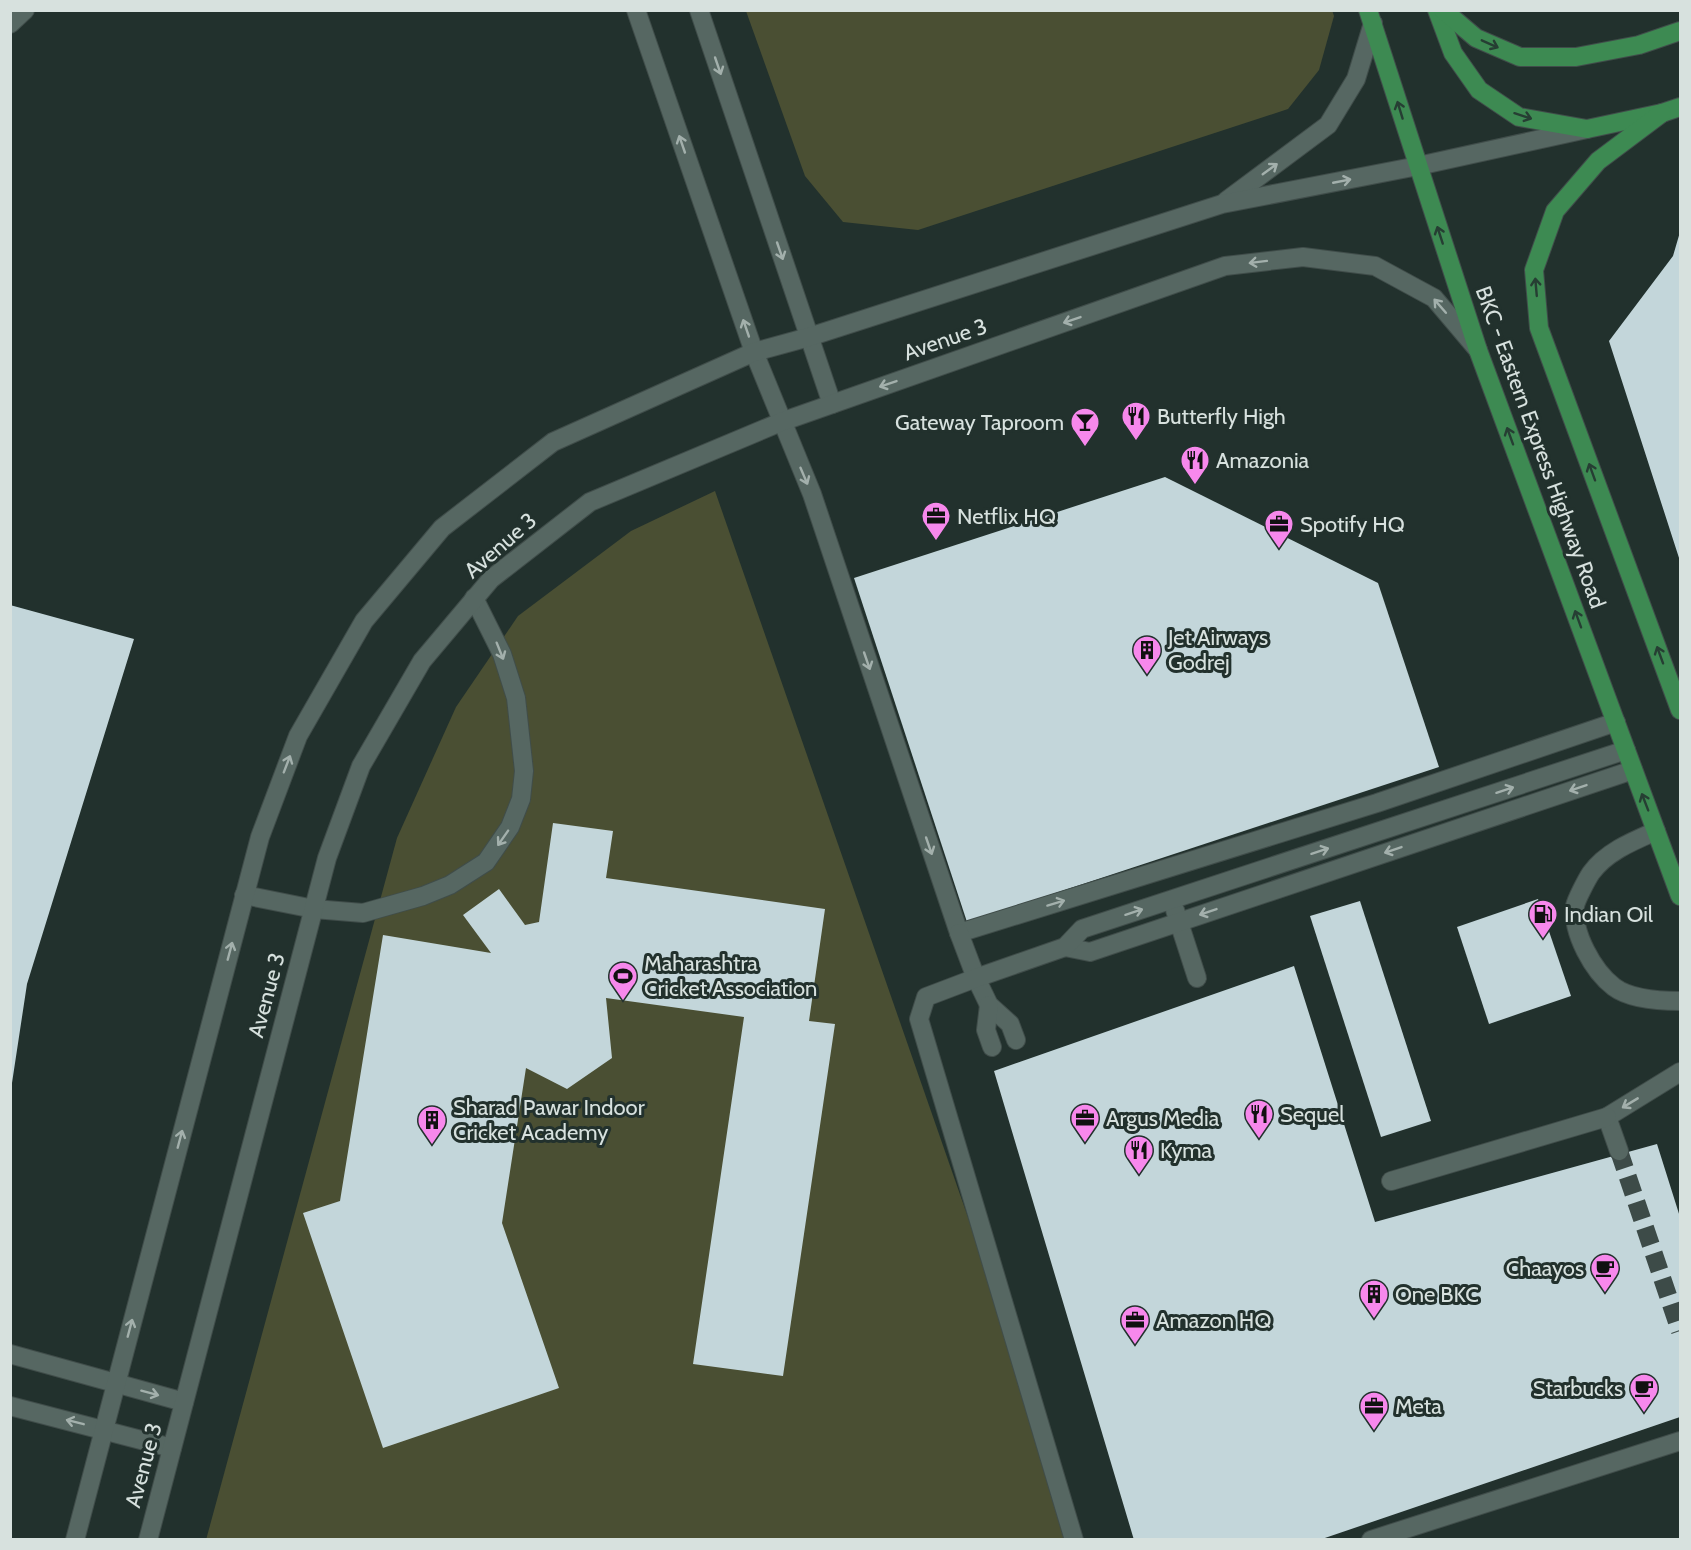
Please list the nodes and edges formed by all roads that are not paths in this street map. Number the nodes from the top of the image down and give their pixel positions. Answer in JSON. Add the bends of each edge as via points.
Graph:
{"nodes":[{"id":1,"x":25,"y":10,"type":"edge"},
{"id":2,"x":636,"y":10,"type":"edge"},
{"id":3,"x":699,"y":10,"type":"edge"},
{"id":4,"x":1437,"y":10,"type":"edge"},
{"id":5,"x":1443,"y":10,"type":"edge"},
{"id":6,"x":1371,"y":17,"type":"edge"},
{"id":7,"x":10,"y":24,"type":"edge"},
{"id":8,"x":1680,"y":31,"type":"edge"},
{"id":9,"x":1680,"y":107,"type":"edge"},
{"id":10,"x":1662,"y":113,"type":"junction"},
{"id":11,"x":1587,"y":129,"type":"junction"},
{"id":12,"x":1418,"y":166,"type":"junction"},
{"id":13,"x":1222,"y":204,"type":"junction"},
{"id":14,"x":809,"y":337,"type":"junction"},
{"id":15,"x":1478,"y":350,"type":"junction"},
{"id":16,"x":754,"y":352,"type":"junction"},
{"id":17,"x":832,"y":404,"type":"junction"},
{"id":18,"x":781,"y":423,"type":"junction"},
{"id":19,"x":474,"y":598,"type":"junction"},
{"id":20,"x":1675,"y":681,"type":"edge"},
{"id":21,"x":1680,"y":710,"type":"edge"},
{"id":22,"x":1616,"y":722,"type":"junction"},
{"id":23,"x":1626,"y":750,"type":"junction"},
{"id":24,"x":1633,"y":770,"type":"junction"},
{"id":25,"x":1656,"y":831,"type":"junction"},
{"id":26,"x":244,"y":895,"type":"junction"},
{"id":27,"x":1680,"y":896,"type":"edge"},
{"id":28,"x":1172,"y":900,"type":"junction"},
{"id":29,"x":314,"y":909,"type":"junction"},
{"id":30,"x":1179,"y":922,"type":"junction"},
{"id":31,"x":959,"y":933,"type":"junction"},
{"id":32,"x":1065,"y":947,"type":"junction"},
{"id":33,"x":976,"y":978,"type":"junction"},
{"id":34,"x":1197,"y":978,"type":"dead end"},
{"id":35,"x":1680,"y":1001,"type":"edge"},
{"id":36,"x":989,"y":1005,"type":"junction"},
{"id":37,"x":1016,"y":1040,"type":"dead end"},
{"id":38,"x":992,"y":1047,"type":"dead end"},
{"id":39,"x":1680,"y":1072,"type":"edge"},
{"id":40,"x":1607,"y":1117,"type":"junction"},
{"id":41,"x":1619,"y":1151,"type":"tunnel mouth"},
{"id":42,"x":1391,"y":1181,"type":"dead end"},
{"id":43,"x":10,"y":1354,"type":"edge"},
{"id":44,"x":116,"y":1384,"type":"junction"},
{"id":45,"x":184,"y":1402,"type":"junction"},
{"id":46,"x":10,"y":1406,"type":"edge"},
{"id":47,"x":104,"y":1430,"type":"junction"},
{"id":48,"x":1680,"y":1441,"type":"edge"},
{"id":49,"x":172,"y":1448,"type":"junction"},
{"id":50,"x":75,"y":1539,"type":"edge"},
{"id":51,"x":148,"y":1539,"type":"edge"},
{"id":52,"x":1074,"y":1539,"type":"edge"},
{"id":53,"x":1371,"y":1539,"type":"edge"}],
"edges":[{"from":1,"to":7,"type":"street"},
{"from":16,"to":2,"type":"street","one_way":true},
{"from":3,"to":14,"type":"street","one_way":true},
{"from":4,"to":11,"type":"main road","one_way":true,"via":[[1453,53],[1479,90],[1519,117]]},
{"from":5,"to":8,"type":"main road","one_way":true,"via":[[1476,38],[1520,57],[1576,57],[1639,45]]},
{"from":12,"to":6,"type":"main road","name":"BKC - Eastern Express Highway Road","one_way":true},
{"from":13,"to":6,"type":"street","one_way":true,"via":[[1328,125],[1356,79]]},
{"from":9,"to":10,"type":"main road"},
{"from":10,"to":11,"type":"main road"},
{"from":20,"to":10,"type":"main road","one_way":true,"via":[[1539,328],[1534,270],[1555,211],[1598,161]]},
{"from":11,"to":12,"type":"street"},
{"from":13,"to":12,"type":"street","one_way":true},
{"from":15,"to":12,"type":"main road","name":"BKC - Eastern Express Highway Road","one_way":true},
{"from":13,"to":14,"type":"street","name":"Avenue 3"},
{"from":14,"to":16,"type":"street","name":"Avenue 3"},
{"from":14,"to":17,"type":"street"},
{"from":15,"to":17,"type":"street","name":"Avenue 3","one_way":true,"via":[[1434,298],[1375,266],[1303,257],[1225,266]]},
{"from":22,"to":15,"type":"main road","name":"BKC - Eastern Express Highway Road","one_way":true},
{"from":16,"to":18,"type":"street"},
{"from":26,"to":16,"type":"street","name":"Avenue 3","one_way":true,"via":[[260,837],[298,736],[364,621],[442,528],[553,442]]},
{"from":17,"to":18,"type":"street","name":"Avenue 3"},
{"from":18,"to":19,"type":"street","name":"Avenue 3","via":[[590,502],[491,579]]},
{"from":18,"to":31,"type":"street","one_way":true,"via":[[812,494]]},
{"from":19,"to":29,"type":"street","name":"Avenue 3","via":[[422,661],[362,766],[327,858]]},
{"from":19,"to":29,"type":"street","one_way":true,"via":[[502,654],[516,698],[524,771],[510,827],[486,862],[450,885],[363,913]]},
{"from":20,"to":21,"type":"main road"},
{"from":22,"to":23,"type":"main road","name":"BKC - Eastern Express Highway Road"},
{"from":31,"to":22,"type":"street","one_way":true},
{"from":23,"to":24,"type":"main road","name":"BKC - Eastern Express Highway Road"},
{"from":28,"to":23,"type":"street","one_way":true},
{"from":25,"to":24,"type":"main road","name":"BKC - Eastern Express Highway Road","one_way":true},
{"from":24,"to":30,"type":"street","one_way":true},
{"from":25,"to":27,"type":"main road","name":"BKC - Eastern Express Highway Road"},
{"from":25,"to":35,"type":"street","via":[[1624,845],[1592,872],[1575,906],[1579,937],[1594,966],[1615,988],[1651,1001]]},
{"from":26,"to":29,"type":"street"},
{"from":44,"to":26,"type":"street","name":"Avenue 3","one_way":true},
{"from":28,"to":30,"type":"street"},
{"from":32,"to":28,"type":"street","one_way":true,"via":[[1082,929]]},
{"from":29,"to":45,"type":"street","name":"Avenue 3"},
{"from":30,"to":32,"type":"street","via":[[1090,952]]},
{"from":30,"to":34,"type":"street"},
{"from":31,"to":33,"type":"street"},
{"from":32,"to":33,"type":"street"},
{"from":33,"to":36,"type":"street"},
{"from":33,"to":52,"type":"street","via":[[926,997],[919,1019]]},
{"from":36,"to":37,"type":"street","via":[[1010,1023]]},
{"from":36,"to":38,"type":"street","via":[[986,1030]]},
{"from":39,"to":40,"type":"street","one_way":true},
{"from":40,"to":41,"type":"street"},
{"from":40,"to":42,"type":"street"},
{"from":43,"to":44,"type":"street"},
{"from":44,"to":45,"type":"street","one_way":true},
{"from":44,"to":47,"type":"street","name":"Avenue 3"},
{"from":45,"to":49,"type":"street","name":"Avenue 3"},
{"from":47,"to":46,"type":"street","one_way":true},
{"from":47,"to":49,"type":"street"},
{"from":47,"to":50,"type":"street","name":"Avenue 3"},
{"from":48,"to":53,"type":"street"},
{"from":49,"to":51,"type":"street","name":"Avenue 3"}]}
